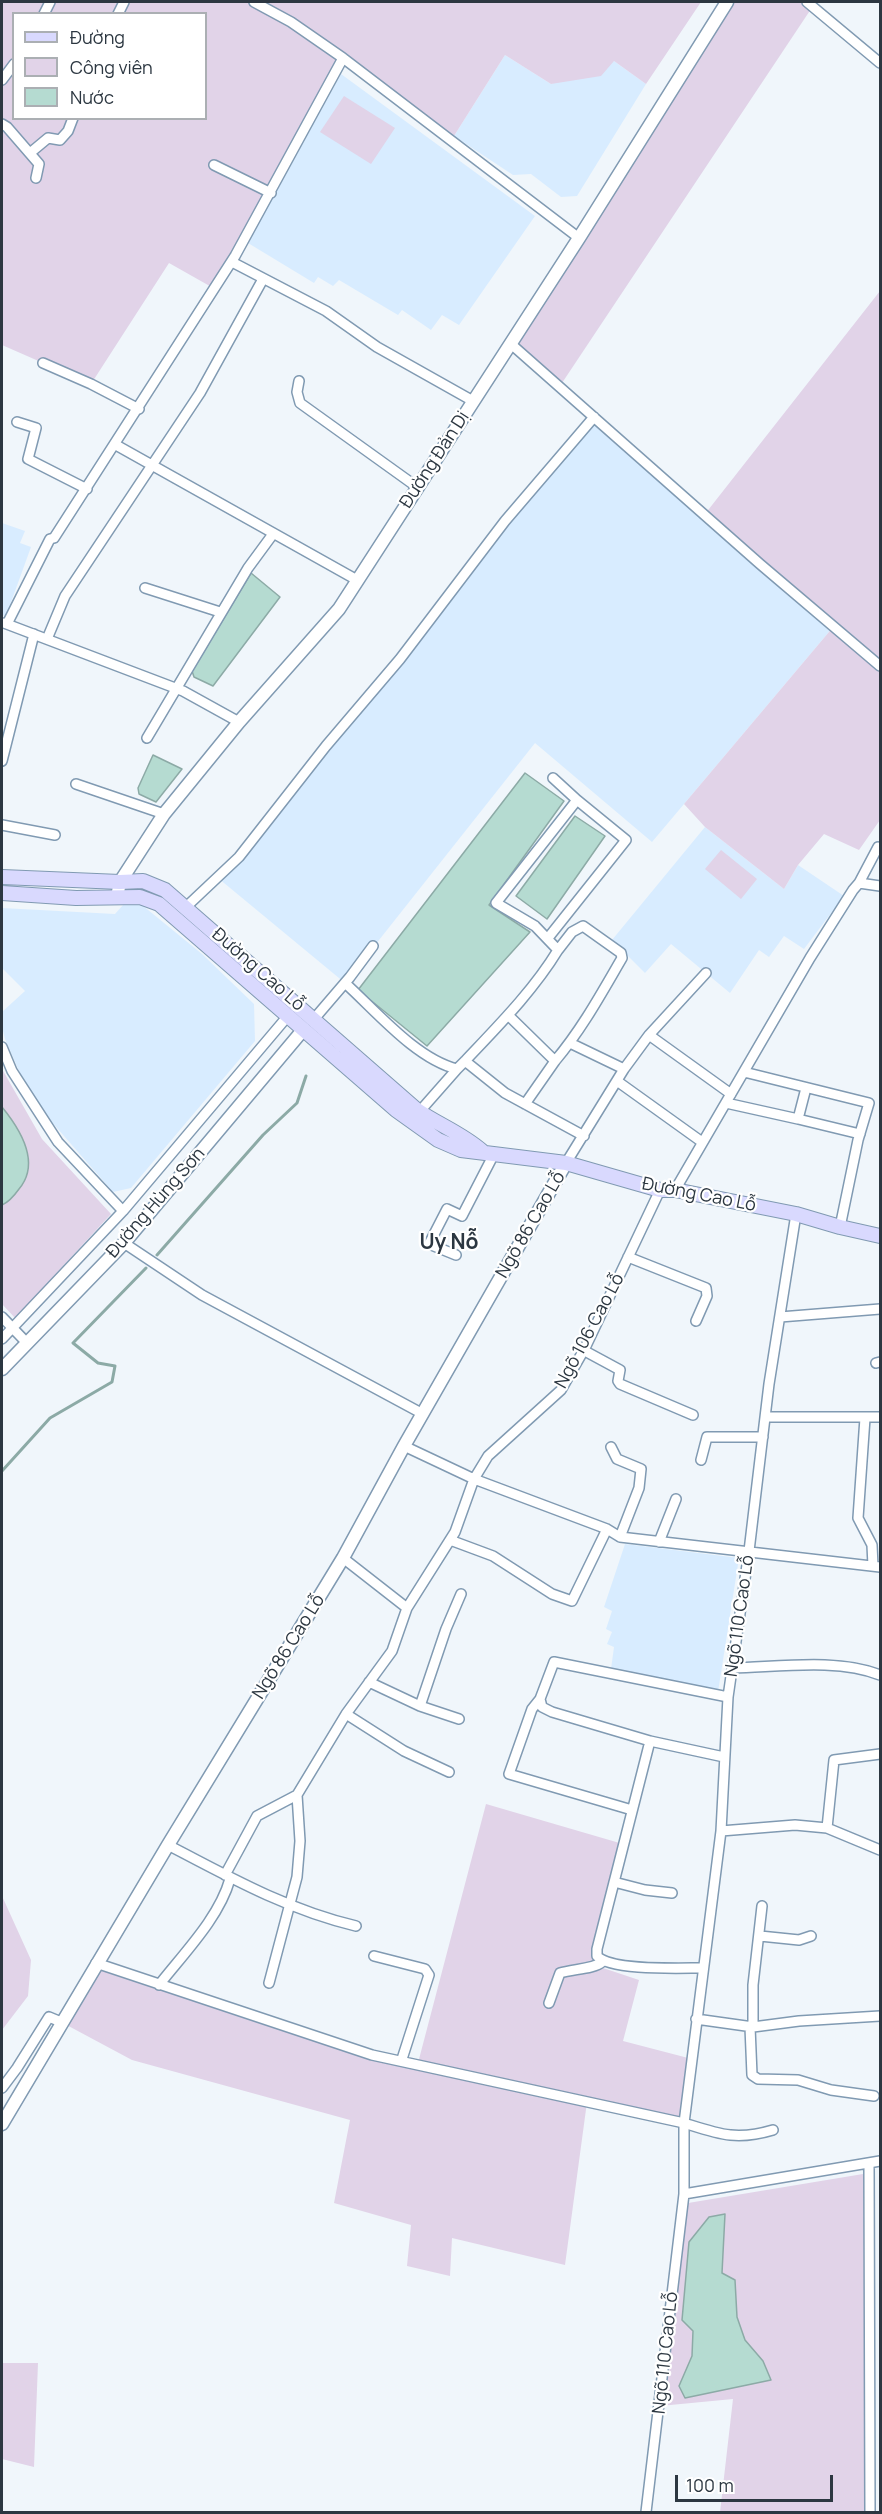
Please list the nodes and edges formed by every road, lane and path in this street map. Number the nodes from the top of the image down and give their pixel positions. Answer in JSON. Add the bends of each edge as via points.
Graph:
{"nodes":[{"id":1,"x":254,"y":2,"type":"edge"},
{"id":2,"x":727,"y":2,"type":"edge"},
{"id":3,"x":807,"y":2,"type":"edge"},
{"id":4,"x":343,"y":58,"type":"junction"},
{"id":5,"x":880,"y":63,"type":"edge"},
{"id":6,"x":12,"y":67,"type":"edge"},
{"id":7,"x":2,"y":80,"type":"edge"},
{"id":8,"x":72,"y":120,"type":"edge"},
{"id":9,"x":2,"y":124,"type":"edge"},
{"id":10,"x":30,"y":153,"type":"junction"},
{"id":11,"x":214,"y":165,"type":"dead end"},
{"id":12,"x":36,"y":178,"type":"dead end"},
{"id":13,"x":271,"y":193,"type":"junction"},
{"id":14,"x":579,"y":237,"type":"junction"},
{"id":15,"x":232,"y":262,"type":"junction"},
{"id":16,"x":263,"y":279,"type":"junction"},
{"id":17,"x":511,"y":344,"type":"junction"},
{"id":18,"x":43,"y":363,"type":"dead end"},
{"id":19,"x":299,"y":381,"type":"dead end"},
{"id":20,"x":473,"y":401,"type":"junction"},
{"id":21,"x":139,"y":409,"type":"junction"},
{"id":22,"x":594,"y":417,"type":"junction"},
{"id":23,"x":17,"y":422,"type":"dead end"},
{"id":24,"x":116,"y":445,"type":"junction"},
{"id":25,"x":151,"y":465,"type":"junction"},
{"id":26,"x":417,"y":487,"type":"junction"},
{"id":27,"x":87,"y":489,"type":"junction"},
{"id":28,"x":273,"y":534,"type":"junction"},
{"id":29,"x":357,"y":580,"type":"junction"},
{"id":30,"x":145,"y":588,"type":"dead end"},
{"id":31,"x":220,"y":612,"type":"junction"},
{"id":32,"x":4,"y":623,"type":"edge"},
{"id":33,"x":34,"y":634,"type":"junction"},
{"id":34,"x":47,"y":639,"type":"junction"},
{"id":35,"x":880,"y":666,"type":"edge"},
{"id":36,"x":179,"y":690,"type":"junction"},
{"id":37,"x":239,"y":722,"type":"junction"},
{"id":38,"x":147,"y":738,"type":"dead end"},
{"id":39,"x":2,"y":761,"type":"edge"},
{"id":40,"x":553,"y":778,"type":"dead end"},
{"id":41,"x":76,"y":784,"type":"dead end"},
{"id":42,"x":577,"y":800,"type":"junction"},
{"id":43,"x":164,"y":814,"type":"junction"},
{"id":44,"x":2,"y":825,"type":"edge"},
{"id":45,"x":55,"y":835,"type":"dead end"},
{"id":46,"x":880,"y":848,"type":"edge"},
{"id":47,"x":2,"y":877,"type":"edge"},
{"id":48,"x":120,"y":882,"type":"junction"},
{"id":49,"x":860,"y":883,"type":"junction"},
{"id":50,"x":880,"y":886,"type":"edge"},
{"id":51,"x":2,"y":893,"type":"edge"},
{"id":52,"x":117,"y":897,"type":"junction"},
{"id":53,"x":186,"y":907,"type":"junction"},
{"id":54,"x":548,"y":938,"type":"junction"},
{"id":55,"x":373,"y":946,"type":"dead end"},
{"id":56,"x":558,"y":950,"type":"junction"},
{"id":57,"x":706,"y":973,"type":"dead end"},
{"id":58,"x":345,"y":983,"type":"junction"},
{"id":59,"x":508,"y":1015,"type":"junction"},
{"id":60,"x":287,"y":1017,"type":"junction"},
{"id":61,"x":314,"y":1019,"type":"junction"},
{"id":62,"x":303,"y":1030,"type":"junction"},
{"id":63,"x":650,"y":1035,"type":"junction"},
{"id":64,"x":570,"y":1043,"type":"junction"},
{"id":65,"x":2,"y":1047,"type":"edge"},
{"id":66,"x":465,"y":1061,"type":"junction"},
{"id":67,"x":555,"y":1061,"type":"junction"},
{"id":68,"x":457,"y":1069,"type":"junction"},
{"id":69,"x":624,"y":1069,"type":"junction"},
{"id":70,"x":744,"y":1072,"type":"junction"},
{"id":71,"x":617,"y":1081,"type":"junction"},
{"id":72,"x":806,"y":1088,"type":"junction"},
{"id":73,"x":731,"y":1094,"type":"junction"},
{"id":74,"x":726,"y":1103,"type":"junction"},
{"id":75,"x":525,"y":1104,"type":"junction"},
{"id":76,"x":420,"y":1111,"type":"junction"},
{"id":77,"x":798,"y":1119,"type":"junction"},
{"id":78,"x":860,"y":1134,"type":"junction"},
{"id":79,"x":584,"y":1137,"type":"junction"},
{"id":80,"x":702,"y":1142,"type":"junction"},
{"id":81,"x":488,"y":1153,"type":"junction"},
{"id":82,"x":566,"y":1163,"type":"junction"},
{"id":83,"x":660,"y":1190,"type":"junction"},
{"id":84,"x":675,"y":1190,"type":"junction"},
{"id":85,"x":123,"y":1211,"type":"junction"},
{"id":86,"x":796,"y":1214,"type":"junction"},
{"id":87,"x":840,"y":1227,"type":"junction"},
{"id":88,"x":880,"y":1236,"type":"edge"},
{"id":89,"x":124,"y":1243,"type":"junction"},
{"id":90,"x":456,"y":1255,"type":"dead end"},
{"id":91,"x":628,"y":1257,"type":"junction"},
{"id":92,"x":880,"y":1308,"type":"edge"},
{"id":93,"x":2,"y":1317,"type":"edge"},
{"id":94,"x":780,"y":1317,"type":"junction"},
{"id":95,"x":696,"y":1321,"type":"dead end"},
{"id":96,"x":13,"y":1328,"type":"junction"},
{"id":97,"x":2,"y":1339,"type":"edge"},
{"id":98,"x":27,"y":1343,"type":"junction"},
{"id":99,"x":583,"y":1350,"type":"junction"},
{"id":100,"x":2,"y":1369,"type":"edge"},
{"id":101,"x":423,"y":1414,"type":"junction"},
{"id":102,"x":693,"y":1415,"type":"dead end"},
{"id":103,"x":765,"y":1417,"type":"junction"},
{"id":104,"x":880,"y":1417,"type":"edge"},
{"id":105,"x":865,"y":1418,"type":"junction"},
{"id":106,"x":763,"y":1437,"type":"junction"},
{"id":107,"x":404,"y":1446,"type":"junction"},
{"id":108,"x":611,"y":1448,"type":"dead end"},
{"id":109,"x":701,"y":1460,"type":"dead end"},
{"id":110,"x":474,"y":1479,"type":"junction"},
{"id":111,"x":676,"y":1499,"type":"dead end"},
{"id":112,"x":607,"y":1529,"type":"junction"},
{"id":113,"x":620,"y":1537,"type":"junction"},
{"id":114,"x":450,"y":1540,"type":"junction"},
{"id":115,"x":659,"y":1542,"type":"junction"},
{"id":116,"x":749,"y":1551,"type":"junction"},
{"id":117,"x":343,"y":1558,"type":"junction"},
{"id":118,"x":877,"y":1567,"type":"edge"},
{"id":119,"x":461,"y":1594,"type":"dead end"},
{"id":120,"x":407,"y":1608,"type":"junction"},
{"id":121,"x":733,"y":1668,"type":"junction"},
{"id":122,"x":880,"y":1675,"type":"edge"},
{"id":123,"x":369,"y":1682,"type":"junction"},
{"id":124,"x":728,"y":1697,"type":"junction"},
{"id":125,"x":540,"y":1699,"type":"junction"},
{"id":126,"x":420,"y":1706,"type":"junction"},
{"id":127,"x":346,"y":1714,"type":"junction"},
{"id":128,"x":459,"y":1719,"type":"dead end"},
{"id":129,"x":650,"y":1741,"type":"junction"},
{"id":130,"x":880,"y":1754,"type":"edge"},
{"id":131,"x":724,"y":1757,"type":"junction"},
{"id":132,"x":449,"y":1773,"type":"dead end"},
{"id":133,"x":297,"y":1794,"type":"junction"},
{"id":134,"x":632,"y":1810,"type":"junction"},
{"id":135,"x":827,"y":1828,"type":"junction"},
{"id":136,"x":721,"y":1831,"type":"junction"},
{"id":137,"x":168,"y":1845,"type":"junction"},
{"id":138,"x":880,"y":1850,"type":"edge"},
{"id":139,"x":228,"y":1877,"type":"junction"},
{"id":140,"x":614,"y":1882,"type":"junction"},
{"id":141,"x":672,"y":1893,"type":"dead end"},
{"id":142,"x":289,"y":1906,"type":"junction"},
{"id":143,"x":762,"y":1906,"type":"dead end"},
{"id":144,"x":356,"y":1926,"type":"dead end"},
{"id":145,"x":760,"y":1936,"type":"junction"},
{"id":146,"x":811,"y":1936,"type":"dead end"},
{"id":147,"x":374,"y":1956,"type":"dead end"},
{"id":148,"x":602,"y":1962,"type":"junction"},
{"id":149,"x":96,"y":1963,"type":"junction"},
{"id":150,"x":702,"y":1968,"type":"junction"},
{"id":151,"x":269,"y":1983,"type":"dead end"},
{"id":152,"x":159,"y":1985,"type":"junction"},
{"id":153,"x":549,"y":2003,"type":"dead end"},
{"id":154,"x":880,"y":2016,"type":"edge"},
{"id":155,"x":696,"y":2019,"type":"junction"},
{"id":156,"x":62,"y":2022,"type":"junction"},
{"id":157,"x":752,"y":2027,"type":"junction"},
{"id":158,"x":402,"y":2059,"type":"junction"},
{"id":159,"x":2,"y":2088,"type":"edge"},
{"id":160,"x":874,"y":2096,"type":"dead end"},
{"id":161,"x":684,"y":2123,"type":"junction"},
{"id":162,"x":2,"y":2124,"type":"edge"},
{"id":163,"x":773,"y":2130,"type":"dead end"},
{"id":164,"x":880,"y":2161,"type":"edge"},
{"id":165,"x":869,"y":2163,"type":"junction"},
{"id":166,"x":684,"y":2194,"type":"junction"},
{"id":167,"x":646,"y":2512,"type":"edge"},
{"id":168,"x":870,"y":2512,"type":"edge"}],
"edges":[{"from":1,"to":4,"type":"street"},
{"from":2,"to":14,"type":"street","name":"Đường Đản Dị"},
{"from":3,"to":5,"type":"street"},
{"from":4,"to":13,"type":"street"},
{"from":4,"to":14,"type":"street"},
{"from":6,"to":7,"type":"street"},
{"from":8,"to":10,"type":"street","via":[[60,140],[48,138]]},
{"from":9,"to":10,"type":"street"},
{"from":10,"to":12,"type":"street","via":[[39,164]]},
{"from":11,"to":13,"type":"street"},
{"from":13,"to":15,"type":"street"},
{"from":14,"to":17,"type":"street","name":"Đường Đản Dị"},
{"from":15,"to":16,"type":"street"},
{"from":15,"to":21,"type":"street"},
{"from":16,"to":20,"type":"street","via":[[326,311],[377,347]]},
{"from":16,"to":25,"type":"street","via":[[200,393]]},
{"from":17,"to":20,"type":"street","name":"Đường Đản Dị"},
{"from":17,"to":22,"type":"street"},
{"from":18,"to":21,"type":"street"},
{"from":19,"to":26,"type":"street","via":[[300,403]]},
{"from":20,"to":26,"type":"street","name":"Đường Đản Dị"},
{"from":21,"to":24,"type":"street"},
{"from":22,"to":35,"type":"street"},
{"from":22,"to":53,"type":"street","via":[[505,521],[400,659],[239,857]]},
{"from":23,"to":27,"type":"street","via":[[36,428],[28,459]]},
{"from":24,"to":25,"type":"street"},
{"from":24,"to":27,"type":"street"},
{"from":25,"to":28,"type":"street"},
{"from":25,"to":34,"type":"street","via":[[65,596]]},
{"from":26,"to":29,"type":"street","name":"Đường Đản Dị"},
{"from":27,"to":32,"type":"street","via":[[50,539]]},
{"from":28,"to":29,"type":"street"},
{"from":28,"to":31,"type":"street"},
{"from":29,"to":37,"type":"street","name":"Đường Đản Dị","via":[[339,609]]},
{"from":30,"to":31,"type":"street"},
{"from":31,"to":36,"type":"street"},
{"from":32,"to":33,"type":"street"},
{"from":33,"to":34,"type":"street"},
{"from":33,"to":39,"type":"street"},
{"from":34,"to":36,"type":"street"},
{"from":36,"to":37,"type":"street"},
{"from":36,"to":38,"type":"street"},
{"from":37,"to":43,"type":"street","name":"Đường Đản Dị"},
{"from":40,"to":42,"type":"street"},
{"from":41,"to":43,"type":"street"},
{"from":42,"to":54,"type":"street","via":[[626,840]]},
{"from":42,"to":54,"type":"street","via":[[496,903]]},
{"from":43,"to":48,"type":"street","name":"Đường Đản Dị"},
{"from":44,"to":45,"type":"street"},
{"from":46,"to":49,"type":"street"},
{"from":47,"to":48,"type":"main road","name":"Đường Cao Lỗ"},
{"from":48,"to":52,"type":"street","name":"Đường Đản Dị"},
{"from":48,"to":53,"type":"main road","name":"Đường Cao Lỗ","via":[[143,880],[154,884]]},
{"from":49,"to":50,"type":"street"},
{"from":49,"to":70,"type":"street","via":[[810,958]]},
{"from":51,"to":52,"type":"main road","name":"Đường Cao Lỗ"},
{"from":52,"to":60,"type":"main road","name":"Đường Cao Lỗ","via":[[140,897],[159,904]]},
{"from":53,"to":61,"type":"main road","name":"Đường Cao Lỗ"},
{"from":54,"to":56,"type":"street"},
{"from":55,"to":58,"type":"street"},
{"from":56,"to":59,"type":"street"},
{"from":56,"to":64,"type":"street","via":[[572,932],[583,926],[621,953],[622,958]]},
{"from":57,"to":63,"type":"street"},
{"from":58,"to":61,"type":"street"},
{"from":58,"to":68,"type":"street","via":[[410,1042],[439,1064]]},
{"from":59,"to":66,"type":"street"},
{"from":59,"to":67,"type":"street"},
{"from":60,"to":62,"type":"main road","name":"Đường Cao Lỗ"},
{"from":60,"to":85,"type":"street"},
{"from":61,"to":76,"type":"main road","name":"Đường Cao Lỗ"},
{"from":62,"to":81,"type":"main road","name":"Đường Cao Lỗ","via":[[416,1126],[461,1150]]},
{"from":62,"to":89,"type":"street","name":"Đường Hùng Sơn"},
{"from":63,"to":69,"type":"street"},
{"from":63,"to":73,"type":"street"},
{"from":64,"to":67,"type":"street"},
{"from":64,"to":69,"type":"street"},
{"from":65,"to":85,"type":"street","via":[[12,1071],[58,1142]]},
{"from":66,"to":68,"type":"street"},
{"from":66,"to":75,"type":"street","via":[[505,1094]]},
{"from":67,"to":75,"type":"street"},
{"from":68,"to":76,"type":"street"},
{"from":69,"to":71,"type":"street"},
{"from":70,"to":72,"type":"street"},
{"from":70,"to":73,"type":"street"},
{"from":71,"to":79,"type":"street"},
{"from":71,"to":80,"type":"street"},
{"from":72,"to":77,"type":"street"},
{"from":72,"to":78,"type":"street","via":[[869,1103]]},
{"from":73,"to":74,"type":"street"},
{"from":74,"to":77,"type":"street"},
{"from":74,"to":80,"type":"street"},
{"from":75,"to":79,"type":"street"},
{"from":76,"to":81,"type":"main road","name":"Đường Cao Lỗ"},
{"from":77,"to":78,"type":"street"},
{"from":78,"to":87,"type":"street"},
{"from":79,"to":82,"type":"street"},
{"from":80,"to":84,"type":"street"},
{"from":81,"to":82,"type":"main road","name":"Đường Cao Lỗ"},
{"from":81,"to":90,"type":"street","via":[[462,1216],[447,1209],[429,1244]]},
{"from":82,"to":83,"type":"main road","name":"Đường Cao Lỗ"},
{"from":82,"to":101,"type":"street","name":"Ngõ 86 Cao Lỗ"},
{"from":83,"to":84,"type":"main road","name":"Đường Cao Lỗ"},
{"from":83,"to":91,"type":"street","name":"Ngõ 106 Cao Lỗ"},
{"from":84,"to":86,"type":"main road","name":"Đường Cao Lỗ"},
{"from":85,"to":96,"type":"street"},
{"from":86,"to":87,"type":"main road","name":"Đường Cao Lỗ"},
{"from":86,"to":94,"type":"street","name":"Ngõ 110 Cao Lỗ"},
{"from":87,"to":88,"type":"main road","name":"Đường Cao Lỗ"},
{"from":89,"to":98,"type":"street","name":"Đường Hùng Sơn"},
{"from":89,"to":101,"type":"street","via":[[202,1296]]},
{"from":91,"to":95,"type":"street","via":[[706,1288],[707,1296]]},
{"from":91,"to":99,"type":"street","name":"Ngõ 106 Cao Lỗ"},
{"from":92,"to":94,"type":"street"},
{"from":93,"to":96,"type":"street"},
{"from":94,"to":103,"type":"street","name":"Ngõ 110 Cao Lỗ"},
{"from":96,"to":97,"type":"street"},
{"from":96,"to":98,"type":"street"},
{"from":98,"to":100,"type":"street","name":"Đường Hùng Sơn"},
{"from":99,"to":102,"type":"street","via":[[620,1370],[620,1384]]},
{"from":99,"to":110,"type":"street","name":"Ngõ 106 Cao Lỗ","via":[[561,1390],[488,1456]]},
{"from":101,"to":107,"type":"street","name":"Ngõ 86 Cao Lỗ"},
{"from":103,"to":105,"type":"street"},
{"from":103,"to":106,"type":"street","name":"Ngõ 110 Cao Lỗ"},
{"from":104,"to":105,"type":"street"},
{"from":105,"to":118,"type":"street","via":[[858,1518],[872,1545]]},
{"from":106,"to":109,"type":"street","via":[[708,1437]]},
{"from":106,"to":116,"type":"street","name":"Ngõ 110 Cao Lỗ"},
{"from":107,"to":110,"type":"street"},
{"from":107,"to":117,"type":"street","name":"Ngõ 86 Cao Lỗ"},
{"from":108,"to":113,"type":"street","via":[[618,1459],[641,1469],[639,1488]]},
{"from":110,"to":112,"type":"street"},
{"from":110,"to":114,"type":"street","name":"Ngõ 106 Cao Lỗ"},
{"from":111,"to":115,"type":"street"},
{"from":112,"to":113,"type":"street"},
{"from":112,"to":114,"type":"street","via":[[572,1601],[552,1594],[493,1556]]},
{"from":113,"to":115,"type":"street"},
{"from":114,"to":120,"type":"street","name":"Ngõ 106 Cao Lỗ"},
{"from":115,"to":116,"type":"street"},
{"from":116,"to":118,"type":"street"},
{"from":116,"to":121,"type":"street","name":"Ngõ 110 Cao Lỗ"},
{"from":117,"to":120,"type":"street"},
{"from":117,"to":137,"type":"street","name":"Ngõ 86 Cao Lỗ"},
{"from":119,"to":126,"type":"street"},
{"from":120,"to":123,"type":"street","name":"Ngõ 106 Cao Lỗ","via":[[392,1651]]},
{"from":121,"to":122,"type":"street","via":[[829,1666],[865,1669]]},
{"from":121,"to":124,"type":"street","name":"Ngõ 110 Cao Lỗ"},
{"from":123,"to":126,"type":"street"},
{"from":123,"to":127,"type":"street","name":"Ngõ 106 Cao Lỗ"},
{"from":124,"to":125,"type":"street","via":[[554,1662]]},
{"from":124,"to":131,"type":"street","name":"Ngõ 110 Cao Lỗ"},
{"from":125,"to":129,"type":"street","via":[[542,1707],[552,1712]]},
{"from":125,"to":134,"type":"street","via":[[532,1709],[509,1774]]},
{"from":126,"to":128,"type":"street"},
{"from":127,"to":132,"type":"street","via":[[404,1751]]},
{"from":127,"to":133,"type":"street"},
{"from":129,"to":131,"type":"street"},
{"from":129,"to":134,"type":"street"},
{"from":130,"to":135,"type":"street","via":[[834,1760]]},
{"from":131,"to":136,"type":"street","name":"Ngõ 110 Cao Lỗ"},
{"from":133,"to":139,"type":"street","via":[[257,1816]]},
{"from":133,"to":142,"type":"street","via":[[300,1841],[297,1877]]},
{"from":134,"to":140,"type":"street"},
{"from":135,"to":136,"type":"street","via":[[795,1825]]},
{"from":135,"to":138,"type":"street"},
{"from":136,"to":150,"type":"street","name":"Ngõ 110 Cao Lỗ"},
{"from":137,"to":139,"type":"street"},
{"from":137,"to":149,"type":"street","name":"Ngõ 86 Cao Lỗ"},
{"from":139,"to":142,"type":"street"},
{"from":139,"to":152,"type":"street","via":[[227,1890],[205,1925]]},
{"from":140,"to":141,"type":"street"},
{"from":140,"to":148,"type":"street","via":[[597,1949]]},
{"from":142,"to":144,"type":"street"},
{"from":142,"to":151,"type":"street"},
{"from":143,"to":145,"type":"street"},
{"from":145,"to":146,"type":"street","via":[[799,1940]]},
{"from":145,"to":157,"type":"street"},
{"from":147,"to":158,"type":"street","via":[[425,1969],[429,1975]]},
{"from":148,"to":150,"type":"street","via":[[648,1968]]},
{"from":148,"to":153,"type":"street","via":[[597,1967],[560,1973]]},
{"from":149,"to":152,"type":"street"},
{"from":149,"to":156,"type":"street","name":"Ngõ 86 Cao Lỗ"},
{"from":150,"to":155,"type":"street","name":"Ngõ 110 Cao Lỗ"},
{"from":152,"to":158,"type":"street","via":[[355,2049]]},
{"from":154,"to":157,"type":"street"},
{"from":155,"to":157,"type":"street"},
{"from":155,"to":161,"type":"street","name":"Ngõ 110 Cao Lỗ"},
{"from":156,"to":159,"type":"street","via":[[49,2017]]},
{"from":156,"to":162,"type":"street","name":"Ngõ 86 Cao Lỗ"},
{"from":157,"to":160,"type":"street","via":[[752,2075],[758,2079],[798,2080]]},
{"from":158,"to":161,"type":"street"},
{"from":161,"to":163,"type":"street","via":[[725,2136]]},
{"from":161,"to":166,"type":"street","name":"Ngõ 110 Cao Lỗ"},
{"from":164,"to":165,"type":"street"},
{"from":165,"to":166,"type":"street"},
{"from":165,"to":168,"type":"street"},
{"from":166,"to":167,"type":"street","name":"Ngõ 110 Cao Lỗ"}]}
